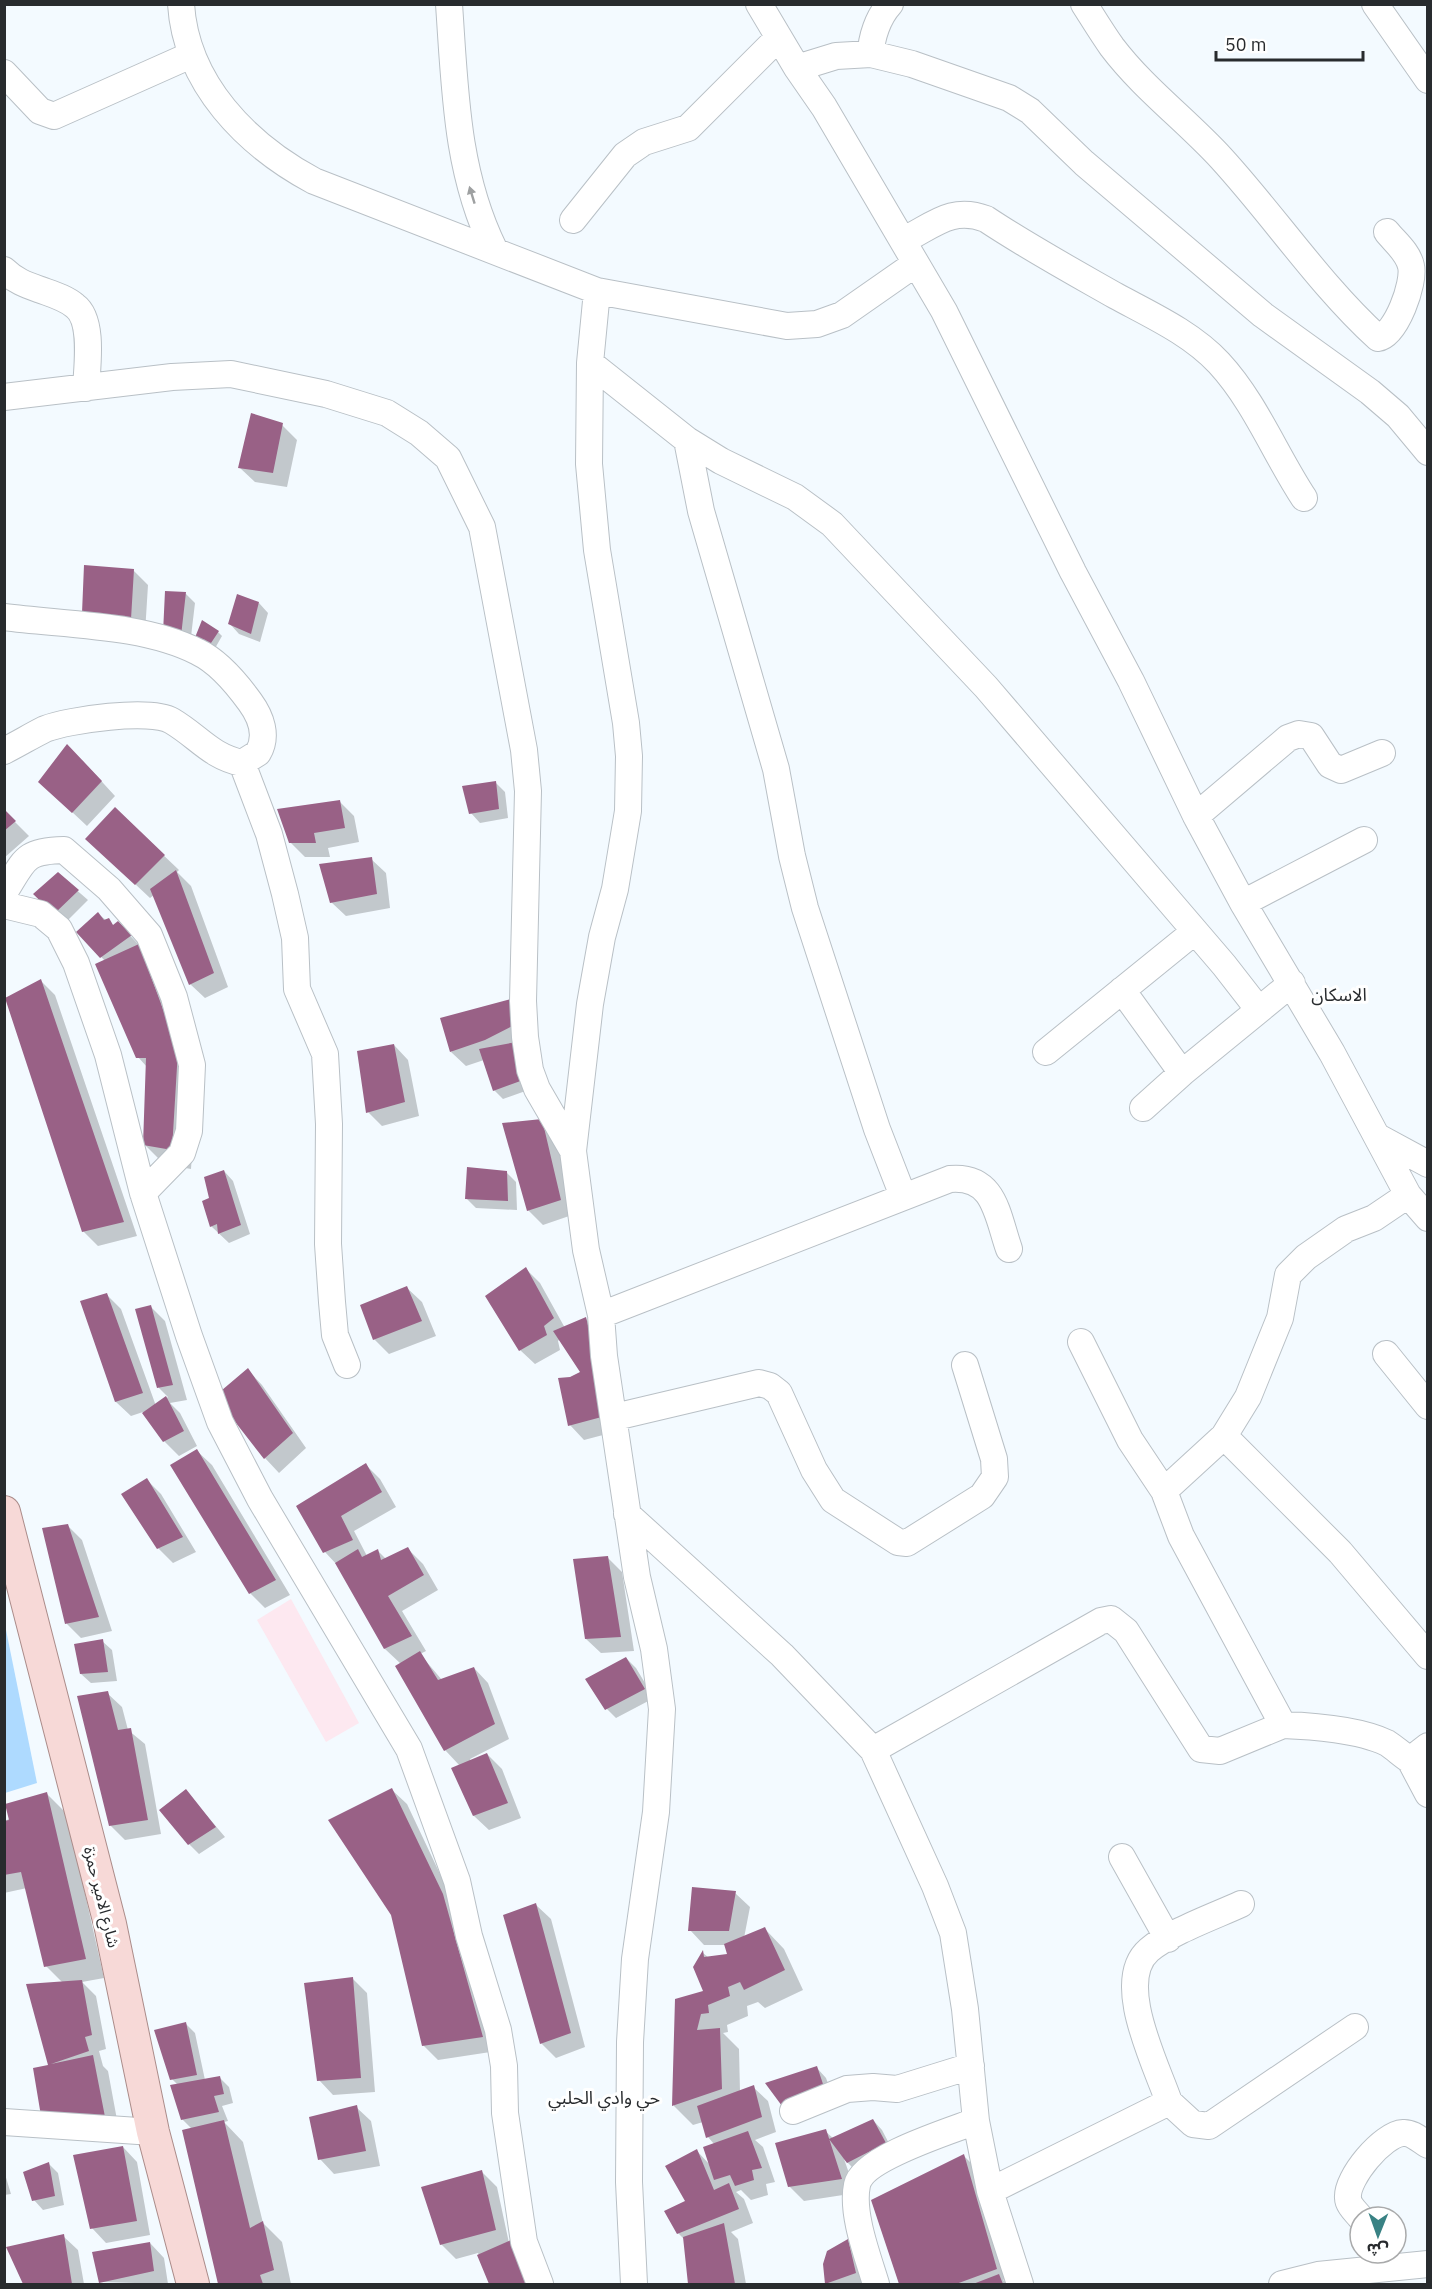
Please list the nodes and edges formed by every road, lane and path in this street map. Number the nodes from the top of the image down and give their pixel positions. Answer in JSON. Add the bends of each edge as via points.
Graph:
{"nodes":[{"id":1,"x":181,"y":4,"type":"edge"},
{"id":2,"x":449,"y":4,"type":"edge"},
{"id":3,"x":759,"y":4,"type":"edge"},
{"id":4,"x":890,"y":4,"type":"edge"},
{"id":5,"x":1084,"y":4,"type":"edge"},
{"id":6,"x":1376,"y":4,"type":"edge"},
{"id":7,"x":778,"y":38,"type":"junction"},
{"id":8,"x":871,"y":54,"type":"junction"},
{"id":9,"x":191,"y":55,"type":"junction"},
{"id":10,"x":797,"y":68,"type":"junction"},
{"id":11,"x":4,"y":73,"type":"edge"},
{"id":12,"x":1428,"y":80,"type":"edge"},
{"id":13,"x":573,"y":220,"type":"dead end"},
{"id":14,"x":1387,"y":232,"type":"dead end"},
{"id":15,"x":904,"y":240,"type":"junction"},
{"id":16,"x":494,"y":249,"type":"junction"},
{"id":17,"x":915,"y":264,"type":"junction"},
{"id":18,"x":4,"y":270,"type":"edge"},
{"id":19,"x":597,"y":291,"type":"junction"},
{"id":20,"x":590,"y":363,"type":"junction"},
{"id":21,"x":86,"y":388,"type":"junction"},
{"id":22,"x":4,"y":398,"type":"edge"},
{"id":23,"x":687,"y":440,"type":"junction"},
{"id":24,"x":1428,"y":452,"type":"edge"},
{"id":25,"x":1304,"y":498,"type":"dead end"},
{"id":26,"x":4,"y":617,"type":"edge"},
{"id":27,"x":4,"y":751,"type":"edge"},
{"id":28,"x":1382,"y":753,"type":"dead end"},
{"id":29,"x":242,"y":763,"type":"junction"},
{"id":30,"x":1196,"y":816,"type":"junction"},
{"id":31,"x":1364,"y":840,"type":"dead end"},
{"id":32,"x":4,"y":893,"type":"edge"},
{"id":33,"x":1243,"y":903,"type":"junction"},
{"id":34,"x":4,"y":905,"type":"edge"},
{"id":35,"x":1194,"y":932,"type":"junction"},
{"id":36,"x":1292,"y":983,"type":"junction"},
{"id":37,"x":1122,"y":990,"type":"junction"},
{"id":38,"x":1259,"y":1010,"type":"junction"},
{"id":39,"x":1046,"y":1052,"type":"dead end"},
{"id":40,"x":1182,"y":1073,"type":"junction"},
{"id":41,"x":1143,"y":1108,"type":"dead end"},
{"id":42,"x":1377,"y":1136,"type":"junction"},
{"id":43,"x":573,"y":1151,"type":"junction"},
{"id":44,"x":1428,"y":1164,"type":"edge"},
{"id":45,"x":143,"y":1193,"type":"junction"},
{"id":46,"x":1408,"y":1195,"type":"junction"},
{"id":47,"x":903,"y":1196,"type":"junction"},
{"id":48,"x":1428,"y":1218,"type":"edge"},
{"id":49,"x":1009,"y":1249,"type":"dead end"},
{"id":50,"x":601,"y":1315,"type":"junction"},
{"id":51,"x":1080,"y":1342,"type":"dead end"},
{"id":52,"x":1386,"y":1354,"type":"dead end"},
{"id":53,"x":347,"y":1365,"type":"dead end"},
{"id":54,"x":965,"y":1365,"type":"dead end"},
{"id":55,"x":1428,"y":1406,"type":"edge"},
{"id":56,"x":615,"y":1417,"type":"junction"},
{"id":57,"x":1224,"y":1436,"type":"junction"},
{"id":58,"x":1164,"y":1491,"type":"junction"},
{"id":59,"x":4,"y":1512,"type":"edge"},
{"id":60,"x":627,"y":1514,"type":"junction"},
{"id":61,"x":1428,"y":1656,"type":"edge"},
{"id":62,"x":1283,"y":1725,"type":"junction"},
{"id":63,"x":873,"y":1750,"type":"junction"},
{"id":64,"x":1419,"y":1753,"type":"edge"},
{"id":65,"x":1428,"y":1794,"type":"edge"},
{"id":66,"x":1122,"y":1857,"type":"dead end"},
{"id":67,"x":1241,"y":1904,"type":"dead end"},
{"id":68,"x":1168,"y":1939,"type":"junction"},
{"id":69,"x":1355,"y":2027,"type":"dead end"},
{"id":70,"x":971,"y":2066,"type":"junction"},
{"id":71,"x":1169,"y":2102,"type":"junction"},
{"id":72,"x":793,"y":2111,"type":"dead end"},
{"id":73,"x":975,"y":2121,"type":"junction"},
{"id":74,"x":4,"y":2122,"type":"edge"},
{"id":75,"x":153,"y":2132,"type":"junction"},
{"id":76,"x":1428,"y":2145,"type":"edge"},
{"id":77,"x":990,"y":2191,"type":"junction"},
{"id":78,"x":1351,"y":2205,"type":"edge"},
{"id":79,"x":1417,"y":2262,"type":"edge"},
{"id":80,"x":193,"y":2284,"type":"edge"},
{"id":81,"x":540,"y":2284,"type":"edge"},
{"id":82,"x":634,"y":2284,"type":"edge"},
{"id":83,"x":876,"y":2284,"type":"edge"},
{"id":84,"x":1020,"y":2284,"type":"edge"},
{"id":85,"x":1282,"y":2284,"type":"edge"}],
"edges":[{"from":1,"to":9,"type":"street"},
{"from":16,"to":2,"type":"street","one_way":true,"via":[[476,209],[464,165]]},
{"from":3,"to":7,"type":"street"},
{"from":4,"to":8,"type":"street","via":[[877,26]]},
{"from":5,"to":14,"type":"street","via":[[1113,48],[1221,158],[1279,230],[1378,338],[1388,334],[1397,322],[1412,272],[1408,256]]},
{"from":6,"to":12,"type":"street"},
{"from":7,"to":10,"type":"street"},
{"from":7,"to":13,"type":"street","via":[[688,128],[644,142],[625,155]]},
{"from":8,"to":10,"type":"street","via":[[836,56]]},
{"from":8,"to":24,"type":"street","via":[[990,90],[1030,111],[1084,163],[1229,287],[1398,416]]},
{"from":9,"to":11,"type":"street","via":[[54,116],[40,111]]},
{"from":9,"to":16,"type":"street","via":[[201,79],[256,144],[280,163],[314,181]]},
{"from":10,"to":15,"type":"street"},
{"from":15,"to":17,"type":"street"},
{"from":15,"to":25,"type":"street","via":[[952,215],[972,214],[1169,324],[1219,363]]},
{"from":16,"to":19,"type":"street"},
{"from":17,"to":19,"type":"street","via":[[842,315],[801,326]]},
{"from":17,"to":30,"type":"street","via":[[976,373]]},
{"from":18,"to":21,"type":"street","via":[[13,279],[77,307],[85,320],[88,341]]},
{"from":19,"to":20,"type":"street"},
{"from":20,"to":23,"type":"street"},
{"from":20,"to":43,"type":"street","via":[[589,464],[597,550],[626,723],[628,812],[590,1004]]},
{"from":21,"to":22,"type":"street"},
{"from":21,"to":43,"type":"street","via":[[231,374],[326,394],[387,412],[448,458],[482,527],[524,750],[528,791],[523,1001],[530,1070]]},
{"from":23,"to":35,"type":"street","via":[[812,507],[832,524],[986,687]]},
{"from":23,"to":47,"type":"street","via":[[701,511],[776,769],[805,908]]},
{"from":26,"to":29,"type":"street","via":[[160,638],[199,652],[236,683],[262,723],[262,747]]},
{"from":27,"to":29,"type":"street","via":[[47,729],[75,721],[141,715],[170,719],[221,758]]},
{"from":28,"to":30,"type":"street","via":[[1341,770],[1329,765],[1311,736],[1299,734],[1288,738]]},
{"from":29,"to":53,"type":"street","via":[[269,834],[285,894],[295,938],[297,989],[325,1054],[331,1290],[335,1335]]},
{"from":30,"to":33,"type":"street"},
{"from":31,"to":33,"type":"street"},
{"from":32,"to":45,"type":"street","via":[[25,860],[38,851],[64,850],[109,889],[149,935],[174,997],[192,1065],[189,1131],[182,1153]]},
{"from":33,"to":36,"type":"street"},
{"from":34,"to":45,"type":"street","via":[[41,914],[59,929],[76,963],[108,1054]]},
{"from":35,"to":37,"type":"street"},
{"from":35,"to":38,"type":"street"},
{"from":36,"to":38,"type":"street"},
{"from":36,"to":42,"type":"street"},
{"from":37,"to":39,"type":"street"},
{"from":37,"to":40,"type":"street"},
{"from":38,"to":40,"type":"street"},
{"from":40,"to":41,"type":"street"},
{"from":42,"to":44,"type":"street"},
{"from":42,"to":46,"type":"street"},
{"from":43,"to":50,"type":"street","via":[[586,1250]]},
{"from":45,"to":81,"type":"street","via":[[219,1422],[260,1499],[396,1724],[435,1816],[498,2030],[505,2114],[524,2242]]},
{"from":46,"to":48,"type":"street"},
{"from":46,"to":57,"type":"street","via":[[1374,1218],[1346,1229],[1288,1275],[1280,1318],[1265,1361]]},
{"from":47,"to":49,"type":"street","via":[[950,1179],[967,1178],[982,1185],[990,1194]]},
{"from":47,"to":50,"type":"street"},
{"from":50,"to":56,"type":"street"},
{"from":51,"to":58,"type":"street","via":[[1130,1440]]},
{"from":52,"to":55,"type":"street"},
{"from":54,"to":56,"type":"street","via":[[994,1458],[995,1477],[982,1496],[907,1543],[898,1542],[833,1500],[814,1470],[779,1393],[770,1386],[759,1383]]},
{"from":56,"to":60,"type":"street"},
{"from":57,"to":58,"type":"street"},
{"from":57,"to":61,"type":"street","via":[[1340,1552]]},
{"from":58,"to":62,"type":"street","via":[[1181,1536]]},
{"from":59,"to":75,"type":"main road","name":"شارع الامير حمزة","via":[[110,1924]]},
{"from":60,"to":63,"type":"street","via":[[782,1655]]},
{"from":60,"to":82,"type":"street","via":[[662,1709],[656,1812],[635,1959],[630,2042],[628,2182]]},
{"from":62,"to":63,"type":"street","via":[[1220,1751],[1202,1749],[1126,1631],[1111,1619],[989,1682]]},
{"from":62,"to":64,"type":"street","via":[[1373,1738]]},
{"from":63,"to":70,"type":"street","via":[[953,1933]]},
{"from":64,"to":65,"type":"street"},
{"from":66,"to":68,"type":"street"},
{"from":67,"to":68,"type":"street"},
{"from":68,"to":71,"type":"street","via":[[1144,1955],[1133,1982],[1137,2012]]},
{"from":69,"to":71,"type":"street","via":[[1209,2126],[1193,2124]]},
{"from":70,"to":72,"type":"street","via":[[897,2089],[847,2090]]},
{"from":70,"to":73,"type":"street"},
{"from":71,"to":77,"type":"street"},
{"from":73,"to":77,"type":"street"},
{"from":73,"to":83,"type":"street","via":[[898,2153],[861,2176],[856,2195],[861,2232]]},
{"from":74,"to":75,"type":"street"},
{"from":75,"to":80,"type":"main road","name":"شارع الامير حمزة"},
{"from":76,"to":78,"type":"street","via":[[1410,2133],[1391,2136],[1357,2172],[1350,2185]]},
{"from":77,"to":84,"type":"street"},
{"from":79,"to":85,"type":"street","via":[[1372,2271],[1318,2275]]}]}
